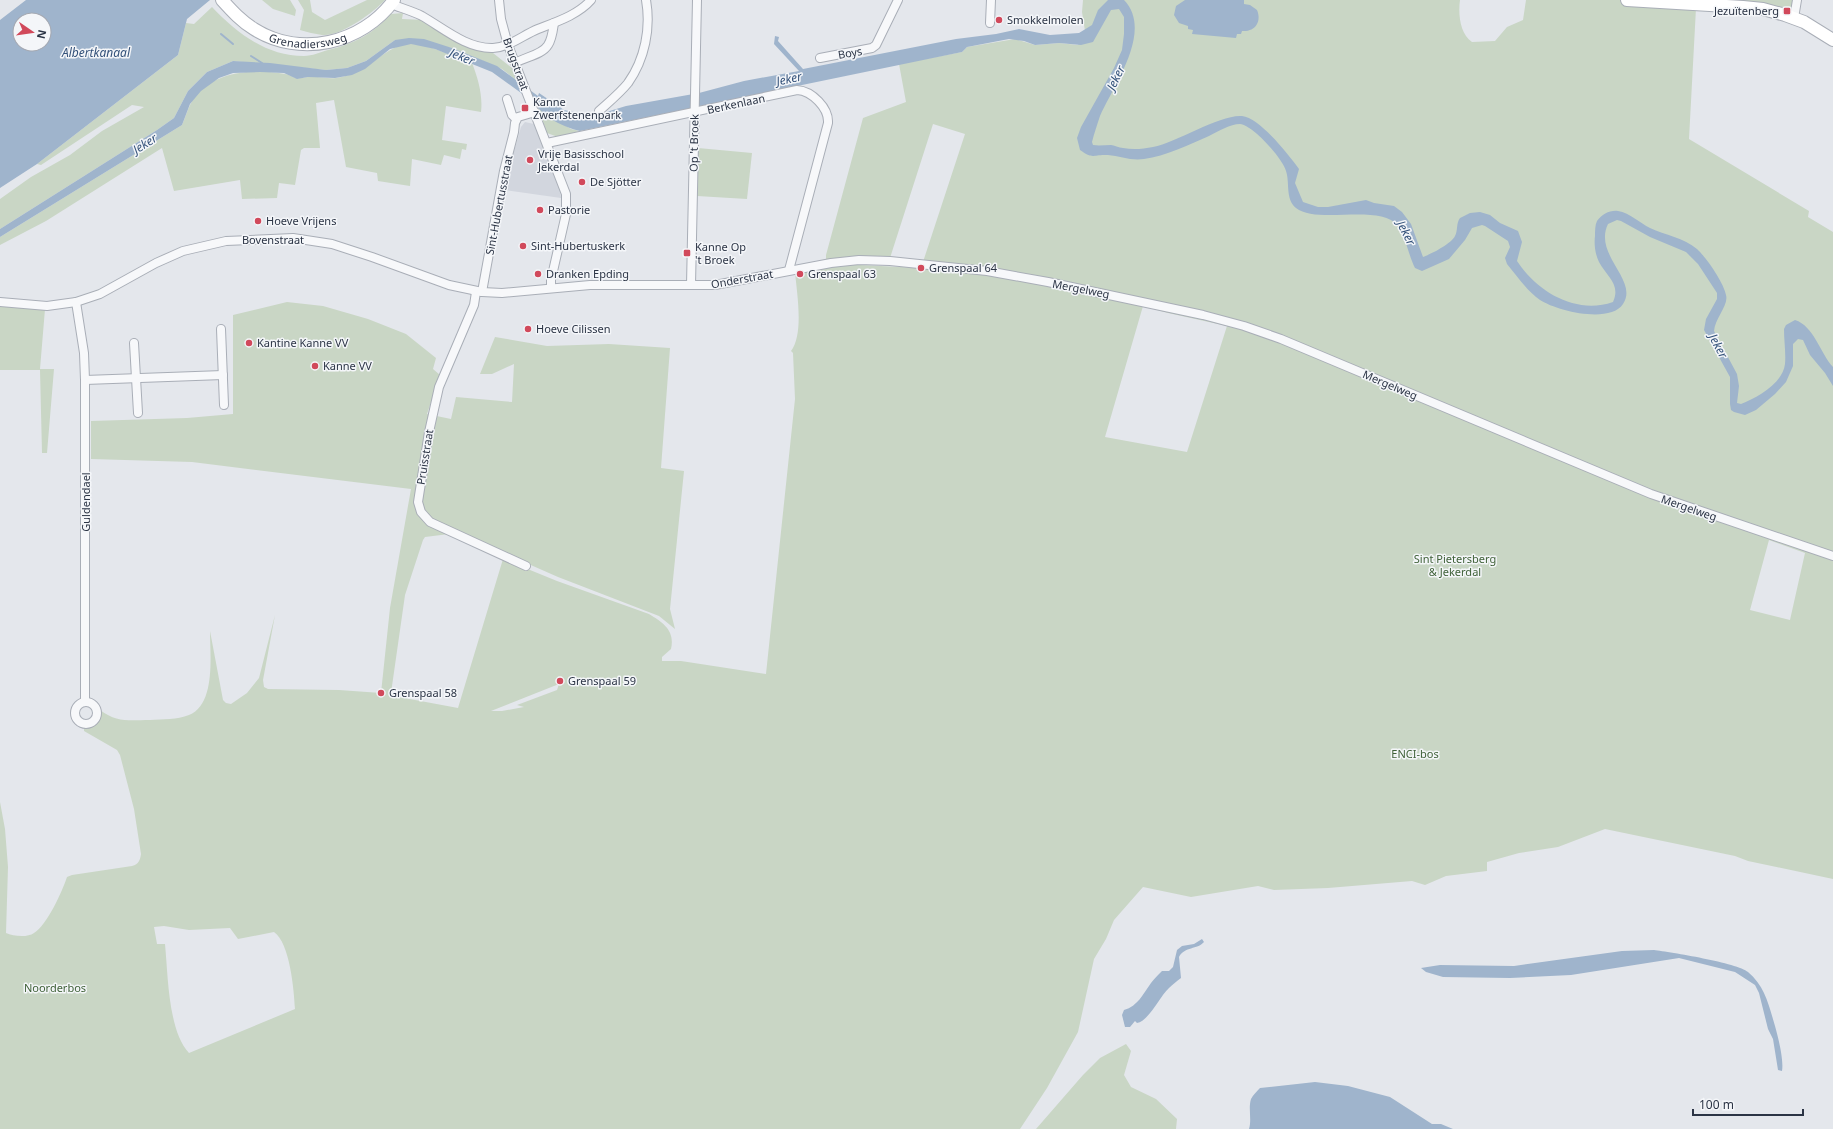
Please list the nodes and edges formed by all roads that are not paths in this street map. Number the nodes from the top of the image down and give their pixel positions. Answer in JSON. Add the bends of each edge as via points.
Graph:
{"nodes":[{"id":1,"x":222,"y":0,"type":"edge"},
{"id":2,"x":499,"y":0,"type":"edge"},
{"id":3,"x":591,"y":0,"type":"edge"},
{"id":4,"x":646,"y":0,"type":"edge"},
{"id":5,"x":697,"y":0,"type":"edge"},
{"id":6,"x":898,"y":0,"type":"edge"},
{"id":7,"x":991,"y":0,"type":"edge"},
{"id":8,"x":1627,"y":0,"type":"edge"},
{"id":9,"x":1797,"y":0,"type":"edge"},
{"id":10,"x":392,"y":2,"type":"edge"},
{"id":11,"x":1691,"y":2,"type":"edge"},
{"id":12,"x":1794,"y":18,"type":"junction"},
{"id":13,"x":554,"y":23,"type":"junction"},
{"id":14,"x":990,"y":23,"type":"dead end"},
{"id":15,"x":1833,"y":40,"type":"edge"},
{"id":16,"x":508,"y":44,"type":"junction"},
{"id":17,"x":820,"y":58,"type":"dead end"},
{"id":18,"x":515,"y":63,"type":"junction"},
{"id":19,"x":507,"y":100,"type":"dead end"},
{"id":20,"x":599,"y":111,"type":"dead end"},
{"id":21,"x":694,"y":111,"type":"junction"},
{"id":22,"x":535,"y":112,"type":"junction"},
{"id":23,"x":516,"y":119,"type":"junction"},
{"id":24,"x":547,"y":143,"type":"junction"},
{"id":25,"x":932,"y":266,"type":"joint"},
{"id":26,"x":789,"y":270,"type":"junction"},
{"id":27,"x":691,"y":285,"type":"junction"},
{"id":28,"x":551,"y":287,"type":"junction"},
{"id":29,"x":479,"y":292,"type":"junction"},
{"id":30,"x":0,"y":302,"type":"edge"},
{"id":31,"x":76,"y":302,"type":"junction"},
{"id":32,"x":221,"y":329,"type":"dead end"},
{"id":33,"x":134,"y":342,"type":"dead end"},
{"id":34,"x":223,"y":375,"type":"junction"},
{"id":35,"x":136,"y":378,"type":"junction"},
{"id":36,"x":86,"y":380,"type":"junction"},
{"id":37,"x":224,"y":405,"type":"dead end"},
{"id":38,"x":138,"y":413,"type":"dead end"},
{"id":39,"x":1833,"y":556,"type":"edge"},
{"id":40,"x":526,"y":566,"type":"dead end"},
{"id":41,"x":85,"y":702,"type":"dead end"}],
"edges":[{"from":1,"to":10,"type":"main road","name":"Grenadiersweg","via":[[255,30],[275,39],[305,44],[323,43],[356,33],[374,21]]},
{"from":2,"to":16,"type":"street","name":"Brugstraat"},
{"from":3,"to":13,"type":"street"},
{"from":4,"to":20,"type":"street","via":[[648,30],[640,59],[628,82]]},
{"from":5,"to":21,"type":"street","name":"Op 't Broek"},
{"from":6,"to":17,"type":"street","name":"Boys","via":[[876,45],[872,48]]},
{"from":7,"to":14,"type":"street"},
{"from":8,"to":11,"type":"main road"},
{"from":9,"to":12,"type":"street"},
{"from":10,"to":16,"type":"street","via":[[476,45],[493,48]]},
{"from":11,"to":12,"type":"main road","via":[[1750,7]]},
{"from":12,"to":15,"type":"main road"},
{"from":13,"to":16,"type":"street","via":[[525,34]]},
{"from":13,"to":18,"type":"street","via":[[549,44],[543,51]]},
{"from":16,"to":18,"type":"street","name":"Brugstraat"},
{"from":18,"to":22,"type":"street","name":"Brugstraat"},
{"from":19,"to":23,"type":"street"},
{"from":21,"to":24,"type":"street","name":"Berkenlaan"},
{"from":21,"to":26,"type":"street","name":"Berkenlaan","via":[[797,90],[807,92],[828,113],[828,123]]},
{"from":21,"to":27,"type":"street","name":"Op 't Broek"},
{"from":22,"to":23,"type":"street"},
{"from":22,"to":24,"type":"street","name":"Brugstraat"},
{"from":23,"to":29,"type":"street","name":"Sint-Hubertusstraat"},
{"from":24,"to":28,"type":"street","name":"Brugstraat","via":[[563,185],[567,205]]},
{"from":25,"to":26,"type":"street","name":"Onderstraat","via":[[859,260]]},
{"from":25,"to":39,"type":"street","name":"Mergelweg","via":[[987,271],[1048,282],[1244,326],[1281,339],[1651,494]]},
{"from":26,"to":27,"type":"street","name":"Onderstraat","via":[[734,282]]},
{"from":27,"to":28,"type":"street","name":"Onderstraat"},
{"from":28,"to":29,"type":"street","name":"Bovenstraat"},
{"from":29,"to":31,"type":"street","name":"Bovenstraat","via":[[450,285],[332,244],[284,238],[226,241],[183,251],[100,294]]},
{"from":29,"to":40,"type":"street","name":"Pruisstraat","via":[[439,387],[418,502],[421,512],[434,525]]},
{"from":30,"to":31,"type":"street","name":"Bovenstraat","via":[[47,306]]},
{"from":31,"to":36,"type":"street","name":"Guldendael"},
{"from":32,"to":34,"type":"street"},
{"from":33,"to":35,"type":"street"},
{"from":34,"to":35,"type":"street"},
{"from":34,"to":37,"type":"street"},
{"from":35,"to":36,"type":"street"},
{"from":35,"to":38,"type":"street"},
{"from":36,"to":41,"type":"street","name":"Guldendael"}]}
